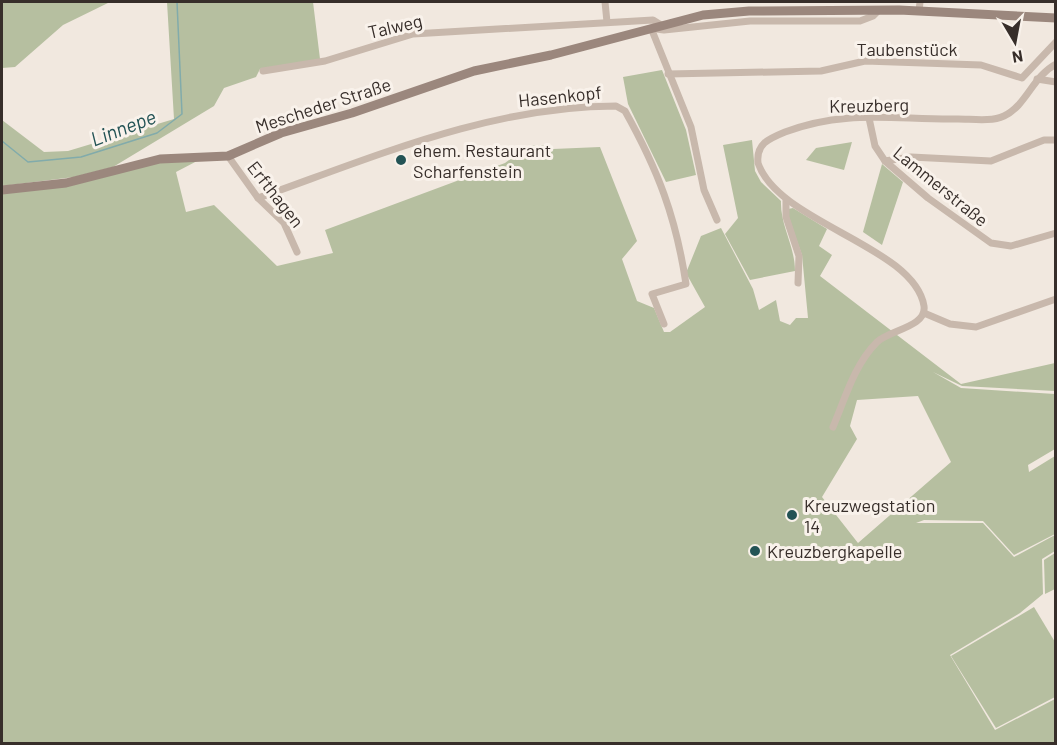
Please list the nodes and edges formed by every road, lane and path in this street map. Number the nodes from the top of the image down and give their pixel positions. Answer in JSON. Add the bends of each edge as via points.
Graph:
{"nodes":[{"id":1,"x":605,"y":2,"type":"edge"},
{"id":2,"x":919,"y":6,"type":"edge"},
{"id":3,"x":1056,"y":18,"type":"edge"},
{"id":4,"x":607,"y":22,"type":"junction"},
{"id":5,"x":656,"y":26,"type":"junction"},
{"id":6,"x":1056,"y":42,"type":"edge"},
{"id":7,"x":1056,"y":64,"type":"edge"},
{"id":8,"x":263,"y":71,"type":"dead end"},
{"id":9,"x":668,"y":74,"type":"junction"},
{"id":10,"x":1037,"y":79,"type":"junction"},
{"id":11,"x":1056,"y":82,"type":"edge"},
{"id":12,"x":869,"y":118,"type":"junction"},
{"id":13,"x":1056,"y":140,"type":"edge"},
{"id":14,"x":228,"y":156,"type":"junction"},
{"id":15,"x":885,"y":161,"type":"junction"},
{"id":16,"x":2,"y":190,"type":"edge"},
{"id":17,"x":258,"y":198,"type":"junction"},
{"id":18,"x":786,"y":200,"type":"junction"},
{"id":19,"x":717,"y":220,"type":"dead end"},
{"id":20,"x":1056,"y":233,"type":"edge"},
{"id":21,"x":297,"y":252,"type":"dead end"},
{"id":22,"x":798,"y":283,"type":"dead end"},
{"id":23,"x":1056,"y":299,"type":"edge"},
{"id":24,"x":924,"y":314,"type":"junction"},
{"id":25,"x":664,"y":324,"type":"dead end"},
{"id":26,"x":833,"y":427,"type":"dead end"}],
"edges":[{"from":1,"to":4,"type":"street"},
{"from":2,"to":3,"type":"main road","name":"Mescheder Straße"},
{"from":2,"to":5,"type":"main road","name":"Mescheder Straße","via":[[727,13]]},
{"from":4,"to":5,"type":"street","name":"Talweg","via":[[654,20]]},
{"from":4,"to":8,"type":"street","name":"Talweg","via":[[413,34],[325,61]]},
{"from":5,"to":9,"type":"street"},
{"from":5,"to":14,"type":"main road","name":"Mescheder Straße","via":[[475,71],[281,133]]},
{"from":6,"to":9,"type":"street","name":"Taubenstück","via":[[1022,78],[981,65],[865,61],[821,71]]},
{"from":7,"to":10,"type":"street","name":"Kreuzberg"},
{"from":9,"to":19,"type":"street","via":[[691,127],[704,190]]},
{"from":10,"to":11,"type":"street"},
{"from":10,"to":12,"type":"street","name":"Kreuzberg","via":[[1012,110],[998,118]]},
{"from":12,"to":15,"type":"street","name":"Lammerstraße","via":[[875,146]]},
{"from":12,"to":18,"type":"street","name":"Kreuzberg","via":[[815,122],[762,144],[757,156],[759,168],[768,184]]},
{"from":13,"to":15,"type":"street","via":[[1044,140],[991,161],[911,157]]},
{"from":14,"to":16,"type":"main road","name":"Mescheder Straße","via":[[160,159],[66,183]]},
{"from":14,"to":17,"type":"street","name":"Erfthagen"},
{"from":15,"to":20,"type":"street","name":"Lammerstraße","via":[[991,243],[1011,246]]},
{"from":17,"to":21,"type":"street","name":"Erfthagen","via":[[284,223]]},
{"from":17,"to":25,"type":"street","name":"Hasenkopf","via":[[420,140],[482,123],[516,115],[616,106],[625,111],[658,174],[679,237],[686,284],[652,294]]},
{"from":18,"to":22,"type":"street","via":[[786,214],[799,256]]},
{"from":18,"to":24,"type":"street","name":"Kreuzberg","via":[[889,262],[919,291]]},
{"from":23,"to":24,"type":"street","via":[[976,327],[950,324]]},
{"from":24,"to":26,"type":"street","via":[[918,321],[884,336],[861,361]]}]}
